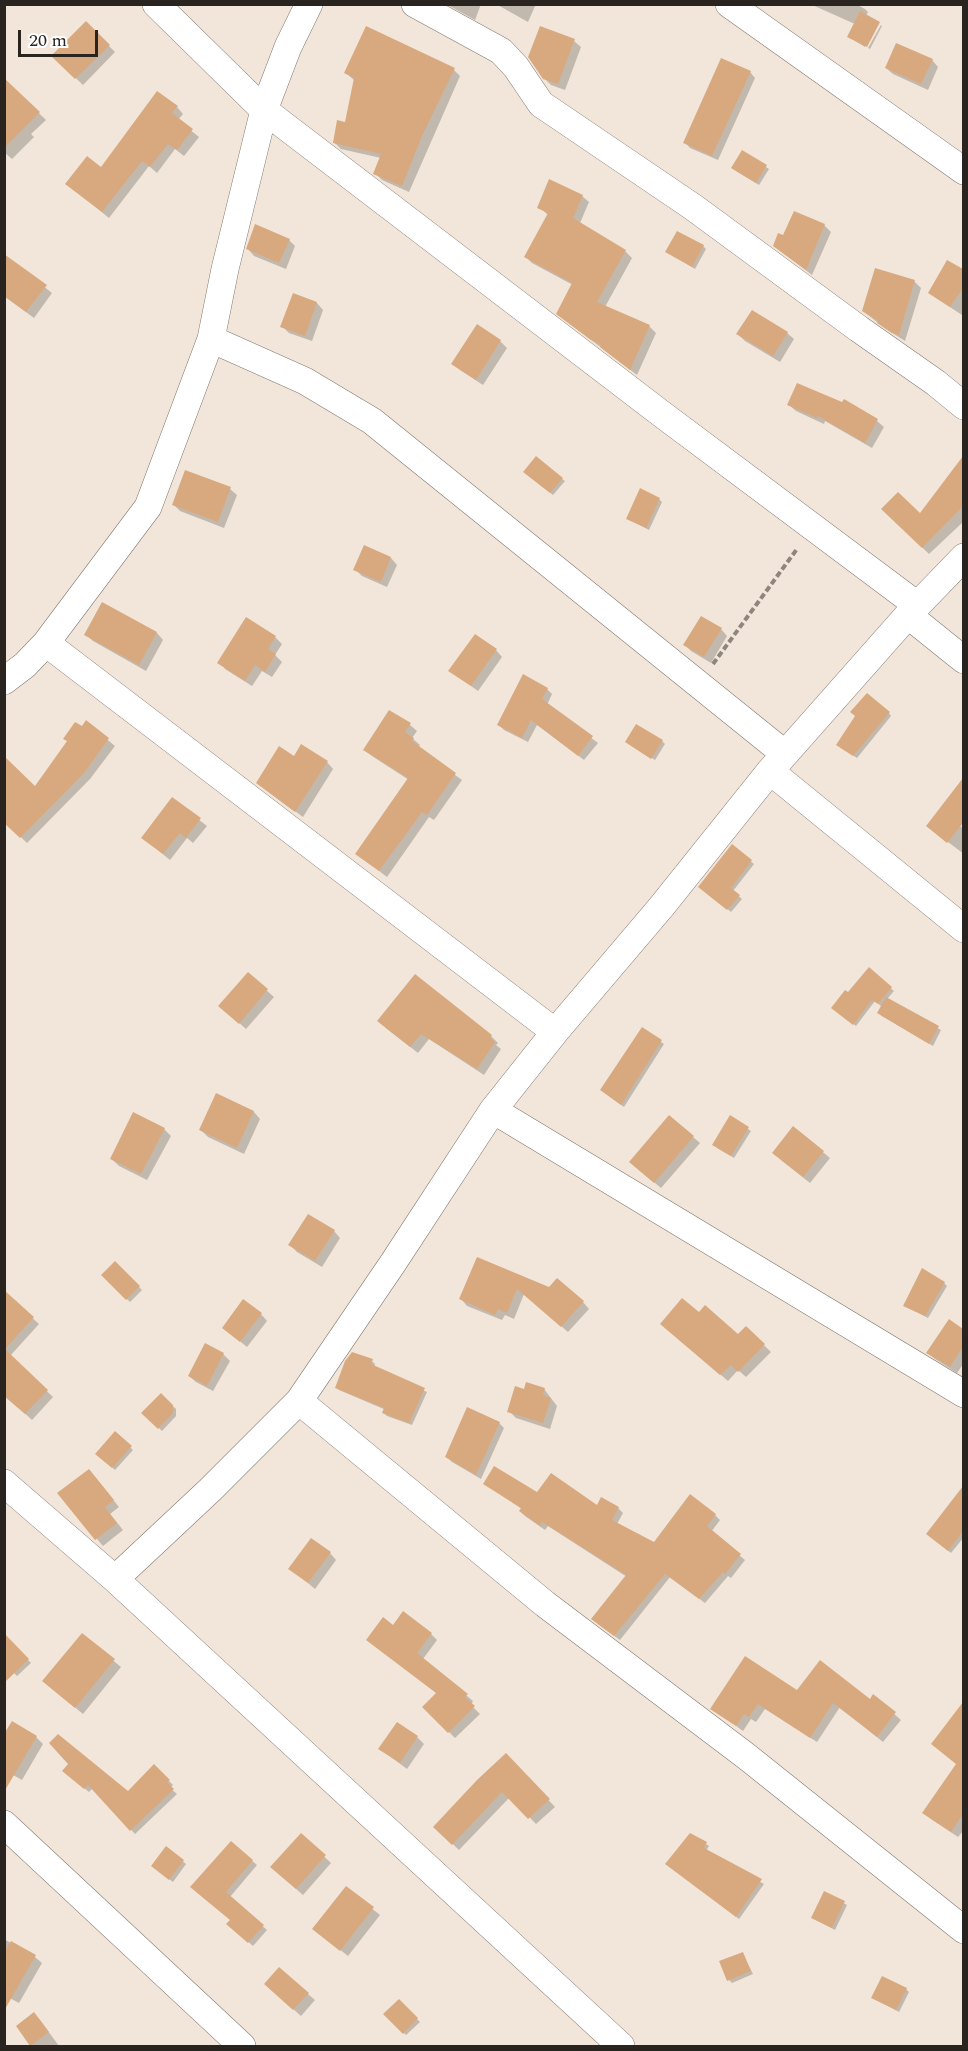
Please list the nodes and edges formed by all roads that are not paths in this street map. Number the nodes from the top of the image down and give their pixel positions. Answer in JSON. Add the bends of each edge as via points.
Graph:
{"nodes":[{"id":1,"x":156,"y":4,"type":"edge"},
{"id":2,"x":309,"y":4,"type":"edge"},
{"id":3,"x":415,"y":4,"type":"edge"},
{"id":4,"x":729,"y":4,"type":"edge"},
{"id":5,"x":264,"y":110,"type":"junction"},
{"id":6,"x":963,"y":171,"type":"edge"},
{"id":7,"x":211,"y":339,"type":"junction"},
{"id":8,"x":963,"y":406,"type":"edge"},
{"id":9,"x":963,"y":557,"type":"edge"},
{"id":10,"x":912,"y":610,"type":"junction"},
{"id":11,"x":46,"y":643,"type":"junction"},
{"id":12,"x":963,"y":660,"type":"edge"},
{"id":13,"x":4,"y":681,"type":"edge"},
{"id":14,"x":778,"y":763,"type":"junction"},
{"id":15,"x":963,"y":929,"type":"edge"},
{"id":16,"x":555,"y":1032,"type":"junction"},
{"id":17,"x":493,"y":1110,"type":"junction"},
{"id":18,"x":963,"y":1394,"type":"edge"},
{"id":19,"x":299,"y":1401,"type":"junction"},
{"id":20,"x":4,"y":1483,"type":"edge"},
{"id":21,"x":115,"y":1579,"type":"junction"},
{"id":22,"x":4,"y":1824,"type":"edge"},
{"id":23,"x":963,"y":1930,"type":"edge"},
{"id":24,"x":242,"y":2046,"type":"edge"},
{"id":25,"x":621,"y":2046,"type":"edge"}],
"edges":[{"from":1,"to":5,"type":"street"},
{"from":2,"to":5,"type":"street"},
{"from":3,"to":8,"type":"street","via":[[501,51],[541,104],[693,207]]},
{"from":4,"to":6,"type":"street"},
{"from":5,"to":7,"type":"street"},
{"from":5,"to":10,"type":"street","via":[[814,526]]},
{"from":7,"to":11,"type":"street","via":[[148,507]]},
{"from":7,"to":14,"type":"street","via":[[305,381],[372,422],[699,684]]},
{"from":9,"to":10,"type":"street"},
{"from":10,"to":12,"type":"street"},
{"from":10,"to":14,"type":"street"},
{"from":11,"to":13,"type":"street"},
{"from":11,"to":16,"type":"street"},
{"from":14,"to":15,"type":"street"},
{"from":14,"to":16,"type":"street"},
{"from":16,"to":17,"type":"street"},
{"from":17,"to":18,"type":"street"},
{"from":17,"to":19,"type":"street"},
{"from":19,"to":21,"type":"street"},
{"from":19,"to":23,"type":"street","via":[[545,1604],[746,1756]]},
{"from":20,"to":21,"type":"street"},
{"from":21,"to":25,"type":"street"},
{"from":22,"to":24,"type":"street"}]}
